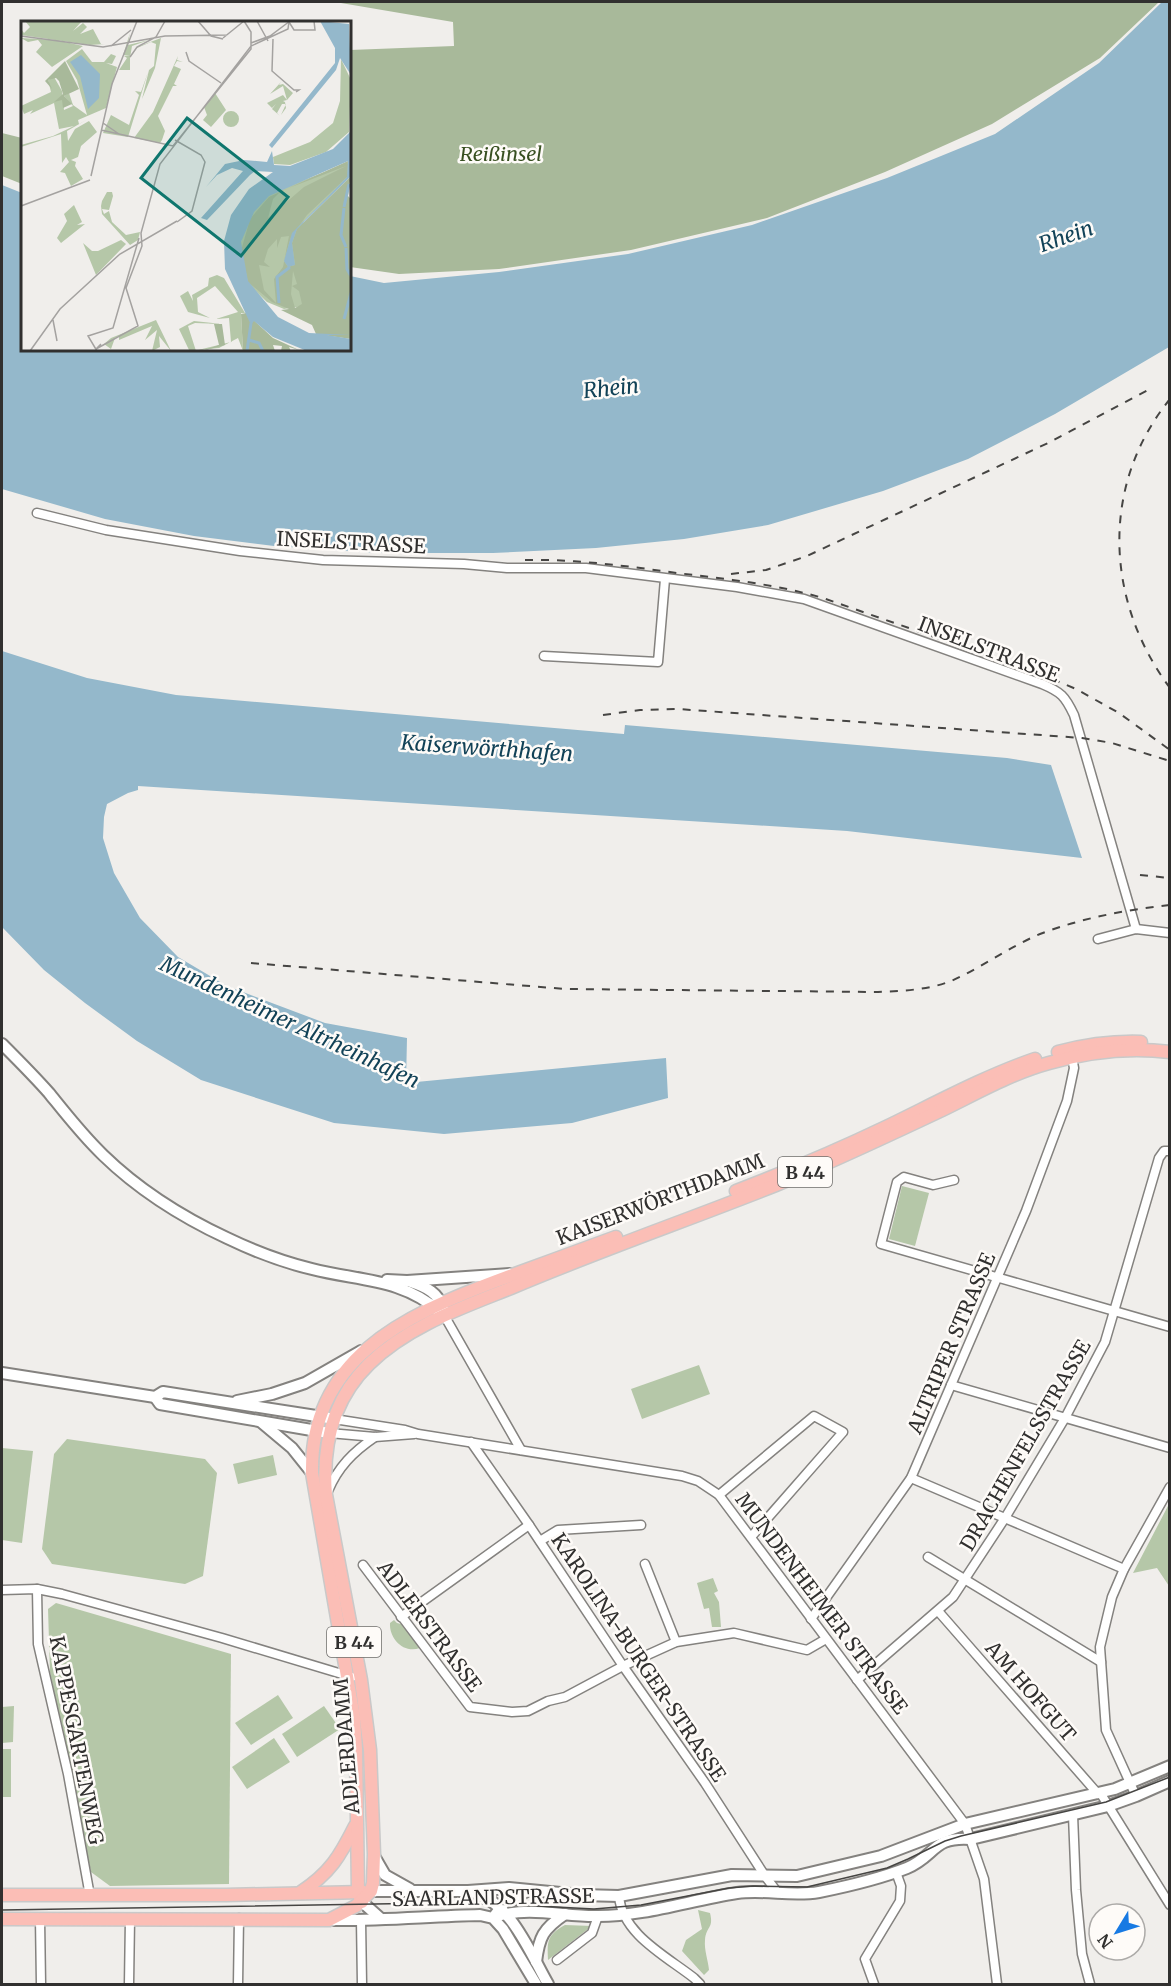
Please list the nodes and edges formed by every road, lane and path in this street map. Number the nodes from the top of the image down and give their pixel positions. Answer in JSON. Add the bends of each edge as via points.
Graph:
{"nodes":[{"id":1,"x":37,"y":513,"type":"dead end"},
{"id":2,"x":665,"y":579,"type":"junction"},
{"id":3,"x":544,"y":656,"type":"dead end"},
{"id":4,"x":1136,"y":929,"type":"junction"},
{"id":5,"x":1170,"y":933,"type":"edge"},
{"id":6,"x":1098,"y":939,"type":"dead end"},
{"id":7,"x":2,"y":1044,"type":"edge"},
{"id":8,"x":1170,"y":1044,"type":"edge"},
{"id":9,"x":1170,"y":1052,"type":"edge"},
{"id":10,"x":1072,"y":1057,"type":"junction"},
{"id":11,"x":1167,"y":1151,"type":"edge"},
{"id":12,"x":954,"y":1180,"type":"dead end"},
{"id":13,"x":516,"y":1274,"type":"junction"},
{"id":14,"x":997,"y":1277,"type":"junction"},
{"id":15,"x":370,"y":1279,"type":"junction"},
{"id":16,"x":407,"y":1281,"type":"junction"},
{"id":17,"x":440,"y":1308,"type":"junction"},
{"id":18,"x":1114,"y":1312,"type":"junction"},
{"id":19,"x":1170,"y":1327,"type":"edge"},
{"id":20,"x":366,"y":1348,"type":"junction"},
{"id":21,"x":2,"y":1373,"type":"edge"},
{"id":22,"x":951,"y":1385,"type":"junction"},
{"id":23,"x":155,"y":1397,"type":"junction"},
{"id":24,"x":227,"y":1403,"type":"junction"},
{"id":25,"x":320,"y":1417,"type":"junction"},
{"id":26,"x":1065,"y":1418,"type":"junction"},
{"id":27,"x":334,"y":1419,"type":"junction"},
{"id":28,"x":259,"y":1420,"type":"junction"},
{"id":29,"x":316,"y":1430,"type":"junction"},
{"id":30,"x":329,"y":1433,"type":"junction"},
{"id":31,"x":418,"y":1434,"type":"junction"},
{"id":32,"x":375,"y":1437,"type":"junction"},
{"id":33,"x":471,"y":1442,"type":"junction"},
{"id":34,"x":1170,"y":1448,"type":"edge"},
{"id":35,"x":520,"y":1450,"type":"junction"},
{"id":36,"x":312,"y":1473,"type":"junction"},
{"id":37,"x":910,"y":1478,"type":"junction"},
{"id":38,"x":1170,"y":1487,"type":"edge"},
{"id":39,"x":326,"y":1494,"type":"junction"},
{"id":40,"x":719,"y":1495,"type":"junction"},
{"id":41,"x":1005,"y":1518,"type":"junction"},
{"id":42,"x":530,"y":1525,"type":"junction"},
{"id":43,"x":641,"y":1525,"type":"dead end"},
{"id":44,"x":751,"y":1538,"type":"junction"},
{"id":45,"x":540,"y":1541,"type":"junction"},
{"id":46,"x":928,"y":1557,"type":"dead end"},
{"id":47,"x":645,"y":1564,"type":"dead end"},
{"id":48,"x":363,"y":1565,"type":"dead end"},
{"id":49,"x":1124,"y":1569,"type":"junction"},
{"id":50,"x":965,"y":1579,"type":"junction"},
{"id":51,"x":36,"y":1589,"type":"junction"},
{"id":52,"x":2,"y":1590,"type":"edge"},
{"id":53,"x":938,"y":1611,"type":"junction"},
{"id":54,"x":401,"y":1617,"type":"junction"},
{"id":55,"x":811,"y":1619,"type":"junction"},
{"id":56,"x":826,"y":1639,"type":"junction"},
{"id":57,"x":676,"y":1642,"type":"junction"},
{"id":58,"x":1101,"y":1662,"type":"junction"},
{"id":59,"x":622,"y":1666,"type":"junction"},
{"id":60,"x":355,"y":1678,"type":"junction"},
{"id":61,"x":857,"y":1680,"type":"junction"},
{"id":62,"x":1170,"y":1766,"type":"edge"},
{"id":63,"x":1170,"y":1781,"type":"edge"},
{"id":64,"x":1131,"y":1784,"type":"junction"},
{"id":65,"x":1099,"y":1794,"type":"junction"},
{"id":66,"x":1136,"y":1796,"type":"junction"},
{"id":67,"x":1108,"y":1806,"type":"junction"},
{"id":68,"x":1073,"y":1815,"type":"junction"},
{"id":69,"x":357,"y":1821,"type":"junction"},
{"id":70,"x":965,"y":1824,"type":"junction"},
{"id":71,"x":970,"y":1839,"type":"junction"},
{"id":72,"x":374,"y":1854,"type":"junction"},
{"id":73,"x":896,"y":1872,"type":"junction"},
{"id":74,"x":765,"y":1876,"type":"junction"},
{"id":75,"x":413,"y":1890,"type":"junction"},
{"id":76,"x":530,"y":1890,"type":"junction"},
{"id":77,"x":371,"y":1891,"type":"junction"},
{"id":78,"x":468,"y":1891,"type":"junction"},
{"id":79,"x":300,"y":1893,"type":"junction"},
{"id":80,"x":778,"y":1893,"type":"junction"},
{"id":81,"x":2,"y":1895,"type":"edge"},
{"id":82,"x":90,"y":1896,"type":"junction"},
{"id":83,"x":619,"y":1896,"type":"junction"},
{"id":84,"x":360,"y":1897,"type":"junction"},
{"id":85,"x":1170,"y":1905,"type":"edge"},
{"id":86,"x":503,"y":1910,"type":"junction"},
{"id":87,"x":565,"y":1914,"type":"junction"},
{"id":88,"x":624,"y":1914,"type":"junction"},
{"id":89,"x":598,"y":1916,"type":"junction"},
{"id":90,"x":239,"y":1918,"type":"junction"},
{"id":91,"x":380,"y":1918,"type":"junction"},
{"id":92,"x":493,"y":1918,"type":"junction"},
{"id":93,"x":2,"y":1919,"type":"edge"},
{"id":94,"x":39,"y":1919,"type":"junction"},
{"id":95,"x":130,"y":1919,"type":"junction"},
{"id":96,"x":329,"y":1920,"type":"junction"},
{"id":97,"x":362,"y":1920,"type":"junction"},
{"id":98,"x":557,"y":1960,"type":"dead end"},
{"id":99,"x":536,"y":1962,"type":"junction"},
{"id":100,"x":41,"y":1984,"type":"edge"},
{"id":101,"x":129,"y":1984,"type":"edge"},
{"id":102,"x":238,"y":1984,"type":"edge"},
{"id":103,"x":362,"y":1984,"type":"edge"},
{"id":104,"x":536,"y":1984,"type":"edge"},
{"id":105,"x":548,"y":1984,"type":"edge"},
{"id":106,"x":700,"y":1984,"type":"edge"},
{"id":107,"x":874,"y":1984,"type":"edge"},
{"id":108,"x":997,"y":1984,"type":"edge"},
{"id":109,"x":1089,"y":1984,"type":"edge"}],
"edges":[{"from":1,"to":2,"type":"street","name":"INSELSTRASSE","via":[[106,530],[323,560],[586,568]]},
{"from":2,"to":3,"type":"street","via":[[658,662]]},
{"from":2,"to":4,"type":"street","name":"INSELSTRASSE","via":[[804,599],[1059,691],[1066,698],[1082,738]]},
{"from":4,"to":5,"type":"street"},
{"from":4,"to":6,"type":"street"},
{"from":7,"to":15,"type":"street","via":[[103,1156],[190,1220],[269,1256]]},
{"from":8,"to":13,"type":"main road","name":"KAISERWÖRTHDAMM","number":"B 44","via":[[1123,1042],[1045,1055],[772,1177]]},
{"from":9,"to":10,"type":"main road","name":"KAISERWÖRTHDAMM","number":"B 44","via":[[1126,1050]]},
{"from":10,"to":14,"type":"street","name":"ALTRIPER STRASSE","via":[[1074,1068],[1067,1101]]},
{"from":10,"to":17,"type":"main road","name":"KAISERWÖRTHDAMM","number":"B 44","via":[[1023,1072],[776,1185],[556,1269]]},
{"from":11,"to":18,"type":"street","name":"DRACHENFELSSTRASSE","via":[[1159,1158]]},
{"from":12,"to":14,"type":"street","via":[[933,1185],[904,1177],[897,1182],[881,1244]]},
{"from":13,"to":16,"type":"street"},
{"from":13,"to":17,"type":"main road","name":"KAISERWÖRTHDAMM","number":"B 44"},
{"from":14,"to":18,"type":"street"},
{"from":14,"to":22,"type":"street","name":"ALTRIPER STRASSE"},
{"from":15,"to":16,"type":"street"},
{"from":15,"to":17,"type":"street","via":[[417,1295]]},
{"from":16,"to":17,"type":"street","via":[[435,1294]]},
{"from":17,"to":20,"type":"main road","number":"B 44","via":[[389,1331]]},
{"from":17,"to":27,"type":"main road","name":"ADLERDAMM","number":"B 44","via":[[369,1364],[352,1383]]},
{"from":17,"to":35,"type":"street"},
{"from":18,"to":19,"type":"street"},
{"from":18,"to":26,"type":"street","name":"DRACHENFELSSTRASSE","via":[[1105,1342]]},
{"from":20,"to":24,"type":"street","via":[[297,1386]]},
{"from":20,"to":25,"type":"main road","number":"B 44","via":[[339,1379]]},
{"from":21,"to":23,"type":"street","name":"MUNDENHEIMER STRASSE"},
{"from":22,"to":26,"type":"street"},
{"from":22,"to":37,"type":"street","name":"ALTRIPER STRASSE"},
{"from":23,"to":24,"type":"street","name":"MUNDENHEIMER STRASSE","via":[[163,1392]]},
{"from":23,"to":28,"type":"street","name":"MUNDENHEIMER STRASSE","via":[[160,1404]]},
{"from":24,"to":25,"type":"street","name":"MUNDENHEIMER STRASSE"},
{"from":25,"to":27,"type":"street","name":"MUNDENHEIMER STRASSE"},
{"from":25,"to":29,"type":"main road","number":"B 44"},
{"from":26,"to":34,"type":"street"},
{"from":26,"to":41,"type":"street","name":"DRACHENFELSSTRASSE"},
{"from":27,"to":30,"type":"main road","name":"ADLERDAMM","number":"B 44"},
{"from":27,"to":31,"type":"street","name":"MUNDENHEIMER STRASSE"},
{"from":28,"to":29,"type":"street","name":"MUNDENHEIMER STRASSE"},
{"from":28,"to":36,"type":"street","via":[[284,1440]]},
{"from":29,"to":30,"type":"street","name":"MUNDENHEIMER STRASSE"},
{"from":29,"to":36,"type":"main road","number":"B 44"},
{"from":30,"to":32,"type":"street","name":"MUNDENHEIMER STRASSE"},
{"from":30,"to":39,"type":"main road","name":"ADLERDAMM","number":"B 44","via":[[324,1471]]},
{"from":31,"to":32,"type":"street","name":"MUNDENHEIMER STRASSE"},
{"from":31,"to":33,"type":"street","name":"MUNDENHEIMER STRASSE"},
{"from":32,"to":39,"type":"street","via":[[345,1461]]},
{"from":33,"to":35,"type":"street","name":"MUNDENHEIMER STRASSE"},
{"from":33,"to":42,"type":"street","name":"KAROLINA-BURGER-STRASSE"},
{"from":35,"to":40,"type":"street","name":"MUNDENHEIMER STRASSE","via":[[682,1476]]},
{"from":36,"to":60,"type":"main road","name":"ADLERDAMM","number":"B 44"},
{"from":37,"to":41,"type":"street"},
{"from":37,"to":55,"type":"street","name":"ALTRIPER STRASSE"},
{"from":38,"to":49,"type":"street"},
{"from":39,"to":60,"type":"main road","name":"ADLERDAMM","number":"B 44"},
{"from":40,"to":44,"type":"street","name":"MUNDENHEIMER STRASSE"},
{"from":40,"to":44,"type":"street","via":[[814,1416],[843,1432]]},
{"from":41,"to":49,"type":"street"},
{"from":41,"to":50,"type":"street","name":"DRACHENFELSSTRASSE"},
{"from":42,"to":45,"type":"street","name":"KAROLINA-BURGER-STRASSE"},
{"from":42,"to":54,"type":"street"},
{"from":43,"to":45,"type":"street","via":[[558,1530]]},
{"from":44,"to":55,"type":"street","name":"MUNDENHEIMER STRASSE"},
{"from":45,"to":59,"type":"street","name":"KAROLINA-BURGER-STRASSE"},
{"from":46,"to":50,"type":"street"},
{"from":47,"to":57,"type":"street"},
{"from":48,"to":54,"type":"street","name":"ADLERSTRASSE"},
{"from":49,"to":58,"type":"street","via":[[1112,1597],[1102,1638]]},
{"from":50,"to":53,"type":"street","name":"DRACHENFELSSTRASSE"},
{"from":50,"to":58,"type":"street"},
{"from":51,"to":52,"type":"street"},
{"from":51,"to":60,"type":"street","via":[[62,1593]]},
{"from":51,"to":82,"type":"street","name":"KAPPESGARTENWEG","via":[[38,1644],[68,1774]]},
{"from":53,"to":61,"type":"street","name":"DRACHENFELSSTRASSE"},
{"from":53,"to":65,"type":"street","name":"AM HOFGUT"},
{"from":54,"to":59,"type":"street","name":"ADLERSTRASSE","via":[[470,1707],[521,1713],[565,1697]]},
{"from":55,"to":56,"type":"street","name":"MUNDENHEIMER STRASSE"},
{"from":56,"to":57,"type":"street","via":[[807,1650],[734,1633]]},
{"from":56,"to":61,"type":"street","name":"MUNDENHEIMER STRASSE"},
{"from":57,"to":59,"type":"street"},
{"from":58,"to":64,"type":"street","via":[[1106,1730]]},
{"from":59,"to":74,"type":"street","name":"KAROLINA-BURGER-STRASSE"},
{"from":60,"to":69,"type":"main road","name":"ADLERDAMM","number":"B 44"},
{"from":60,"to":72,"type":"main road","name":"ADLERDAMM","number":"B 44","via":[[370,1750]]},
{"from":61,"to":70,"type":"street","name":"MUNDENHEIMER STRASSE"},
{"from":62,"to":64,"type":"street","name":"SAARLANDSTRASSE"},
{"from":63,"to":66,"type":"street","name":"SAARLANDSTRASSE"},
{"from":64,"to":65,"type":"street","name":"SAARLANDSTRASSE"},
{"from":64,"to":66,"type":"street"},
{"from":65,"to":67,"type":"street","name":"AM HOFGUT"},
{"from":65,"to":70,"type":"street","name":"SAARLANDSTRASSE"},
{"from":66,"to":67,"type":"street","name":"SAARLANDSTRASSE"},
{"from":67,"to":68,"type":"street","name":"SAARLANDSTRASSE"},
{"from":67,"to":85,"type":"street","name":"AM HOFGUT"},
{"from":68,"to":71,"type":"street","name":"SAARLANDSTRASSE"},
{"from":68,"to":109,"type":"street","via":[[1079,1922]]},
{"from":69,"to":79,"type":"main road","via":[[332,1867]]},
{"from":69,"to":84,"type":"main road","name":"ADLERDAMM","number":"B 44"},
{"from":70,"to":71,"type":"street","name":"MUNDENHEIMER STRASSE"},
{"from":70,"to":74,"type":"street","name":"SAARLANDSTRASSE","via":[[849,1865],[797,1876]]},
{"from":71,"to":73,"type":"street","name":"SAARLANDSTRASSE","via":[[945,1841],[912,1866]]},
{"from":71,"to":108,"type":"street","name":"MUNDENHEIMER STRASSE","via":[[984,1879]]},
{"from":72,"to":75,"type":"street","via":[[385,1875]]},
{"from":72,"to":77,"type":"main road","name":"ADLERDAMM","number":"B 44"},
{"from":73,"to":80,"type":"street","name":"SAARLANDSTRASSE","via":[[817,1893]]},
{"from":73,"to":107,"type":"street","via":[[901,1886],[900,1902],[865,1959]]},
{"from":74,"to":80,"type":"street","name":"KAROLINA-BURGER-STRASSE"},
{"from":74,"to":83,"type":"street","name":"SAARLANDSTRASSE","via":[[732,1875]]},
{"from":75,"to":77,"type":"street","name":"SAARLANDSTRASSE"},
{"from":75,"to":78,"type":"street","name":"SAARLANDSTRASSE"},
{"from":76,"to":78,"type":"street","name":"SAARLANDSTRASSE"},
{"from":76,"to":83,"type":"street","name":"SAARLANDSTRASSE"},
{"from":76,"to":86,"type":"street","name":"SAARLANDSTRASSE","via":[[517,1895]]},
{"from":77,"to":84,"type":"main road","name":"SAARLANDSTRASSE"},
{"from":78,"to":86,"type":"street","name":"SAARLANDSTRASSE","via":[[480,1894]]},
{"from":79,"to":82,"type":"main road","name":"SAARLANDSTRASSE"},
{"from":79,"to":84,"type":"main road","name":"SAARLANDSTRASSE"},
{"from":80,"to":88,"type":"street","name":"SAARLANDSTRASSE","via":[[738,1893]]},
{"from":81,"to":82,"type":"main road","name":"SAARLANDSTRASSE"},
{"from":83,"to":88,"type":"street"},
{"from":84,"to":91,"type":"street"},
{"from":84,"to":96,"type":"main road"},
{"from":86,"to":87,"type":"street","name":"SAARLANDSTRASSE"},
{"from":86,"to":92,"type":"street"},
{"from":86,"to":99,"type":"street"},
{"from":87,"to":89,"type":"street","name":"SAARLANDSTRASSE"},
{"from":87,"to":99,"type":"street","via":[[543,1932]]},
{"from":88,"to":89,"type":"street","name":"SAARLANDSTRASSE"},
{"from":88,"to":106,"type":"street","via":[[638,1935]]},
{"from":89,"to":98,"type":"street","via":[[592,1933]]},
{"from":90,"to":95,"type":"main road","name":"SAARLANDSTRASSE"},
{"from":90,"to":96,"type":"main road","name":"SAARLANDSTRASSE"},
{"from":90,"to":102,"type":"street"},
{"from":91,"to":92,"type":"street","name":"SAARLANDSTRASSE"},
{"from":91,"to":97,"type":"street","name":"SAARLANDSTRASSE"},
{"from":92,"to":104,"type":"street"},
{"from":93,"to":94,"type":"main road","name":"SAARLANDSTRASSE"},
{"from":94,"to":95,"type":"main road","name":"SAARLANDSTRASSE"},
{"from":94,"to":100,"type":"street"},
{"from":95,"to":101,"type":"street"},
{"from":96,"to":97,"type":"street","name":"SAARLANDSTRASSE"},
{"from":97,"to":103,"type":"street"},
{"from":99,"to":105,"type":"street"}]}
